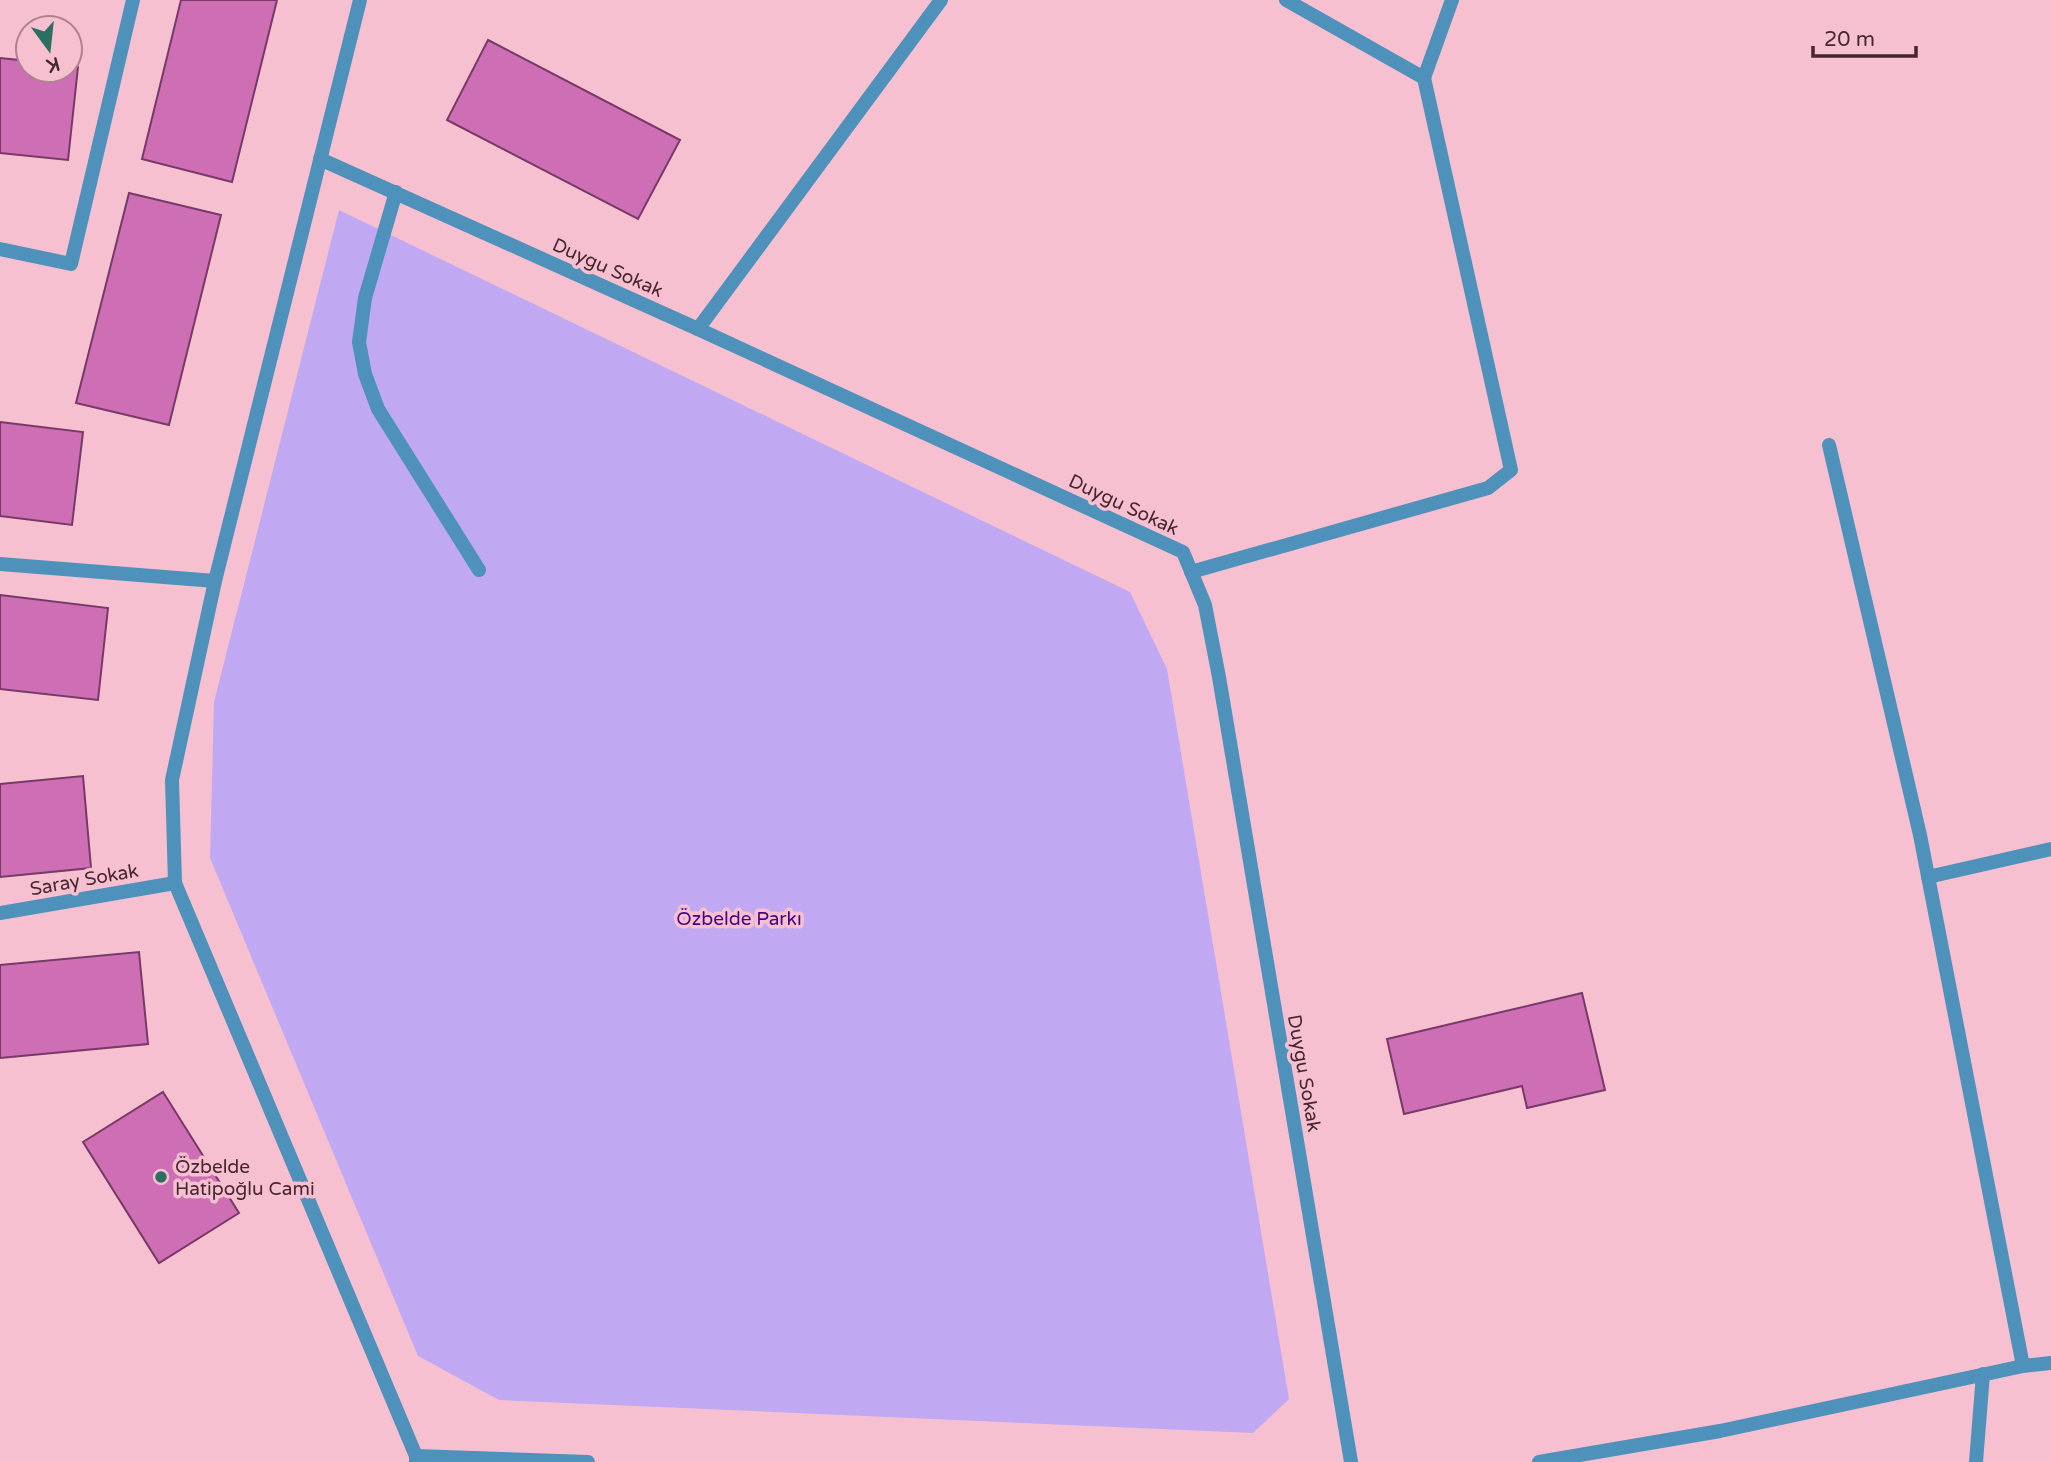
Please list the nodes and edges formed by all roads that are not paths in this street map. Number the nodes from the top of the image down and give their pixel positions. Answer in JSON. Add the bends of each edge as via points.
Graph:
{"nodes":[{"id":1,"x":132,"y":0,"type":"edge"},
{"id":2,"x":360,"y":0,"type":"edge"},
{"id":3,"x":941,"y":0,"type":"edge"},
{"id":4,"x":1286,"y":0,"type":"edge"},
{"id":5,"x":1452,"y":0,"type":"edge"},
{"id":6,"x":1424,"y":78,"type":"junction"},
{"id":7,"x":320,"y":159,"type":"junction"},
{"id":8,"x":396,"y":192,"type":"junction"},
{"id":9,"x":0,"y":249,"type":"edge"},
{"id":10,"x":698,"y":329,"type":"junction"},
{"id":11,"x":1829,"y":445,"type":"dead end"},
{"id":12,"x":0,"y":564,"type":"edge"},
{"id":13,"x":479,"y":570,"type":"dead end"},
{"id":14,"x":1191,"y":572,"type":"junction"},
{"id":15,"x":215,"y":581,"type":"junction"},
{"id":16,"x":2051,"y":849,"type":"edge"},
{"id":17,"x":1928,"y":877,"type":"junction"},
{"id":18,"x":175,"y":883,"type":"junction"},
{"id":19,"x":0,"y":913,"type":"edge"},
{"id":20,"x":2051,"y":1363,"type":"edge"},
{"id":21,"x":2023,"y":1366,"type":"junction"},
{"id":22,"x":1983,"y":1374,"type":"junction"},
{"id":23,"x":1599,"y":1457,"type":"edge"},
{"id":24,"x":416,"y":1459,"type":"edge"},
{"id":25,"x":588,"y":1462,"type":"edge"},
{"id":26,"x":1351,"y":1462,"type":"edge"},
{"id":27,"x":1539,"y":1462,"type":"edge"},
{"id":28,"x":1976,"y":1462,"type":"edge"}],
"edges":[{"from":1,"to":9,"type":"street","via":[[71,264]]},
{"from":2,"to":7,"type":"street"},
{"from":3,"to":10,"type":"street"},
{"from":4,"to":6,"type":"street"},
{"from":5,"to":6,"type":"street"},
{"from":6,"to":14,"type":"street","via":[[1511,470],[1488,488]]},
{"from":7,"to":8,"type":"street","name":"Duygu Sokak"},
{"from":7,"to":15,"type":"street"},
{"from":8,"to":10,"type":"street","name":"Duygu Sokak"},
{"from":8,"to":13,"type":"street","via":[[365,298],[359,342],[365,374],[378,409]]},
{"from":10,"to":14,"type":"street","name":"Duygu Sokak","via":[[1183,552]]},
{"from":11,"to":17,"type":"street"},
{"from":12,"to":15,"type":"street"},
{"from":14,"to":26,"type":"street","name":"Duygu Sokak","via":[[1205,605],[1219,677]]},
{"from":15,"to":18,"type":"street","via":[[172,780]]},
{"from":16,"to":17,"type":"street"},
{"from":17,"to":21,"type":"street"},
{"from":18,"to":19,"type":"street","name":"Saray Sokak"},
{"from":18,"to":24,"type":"street"},
{"from":20,"to":21,"type":"street"},
{"from":21,"to":22,"type":"street"},
{"from":22,"to":23,"type":"street"},
{"from":22,"to":28,"type":"street"},
{"from":23,"to":27,"type":"street"},
{"from":24,"to":25,"type":"street"}]}
